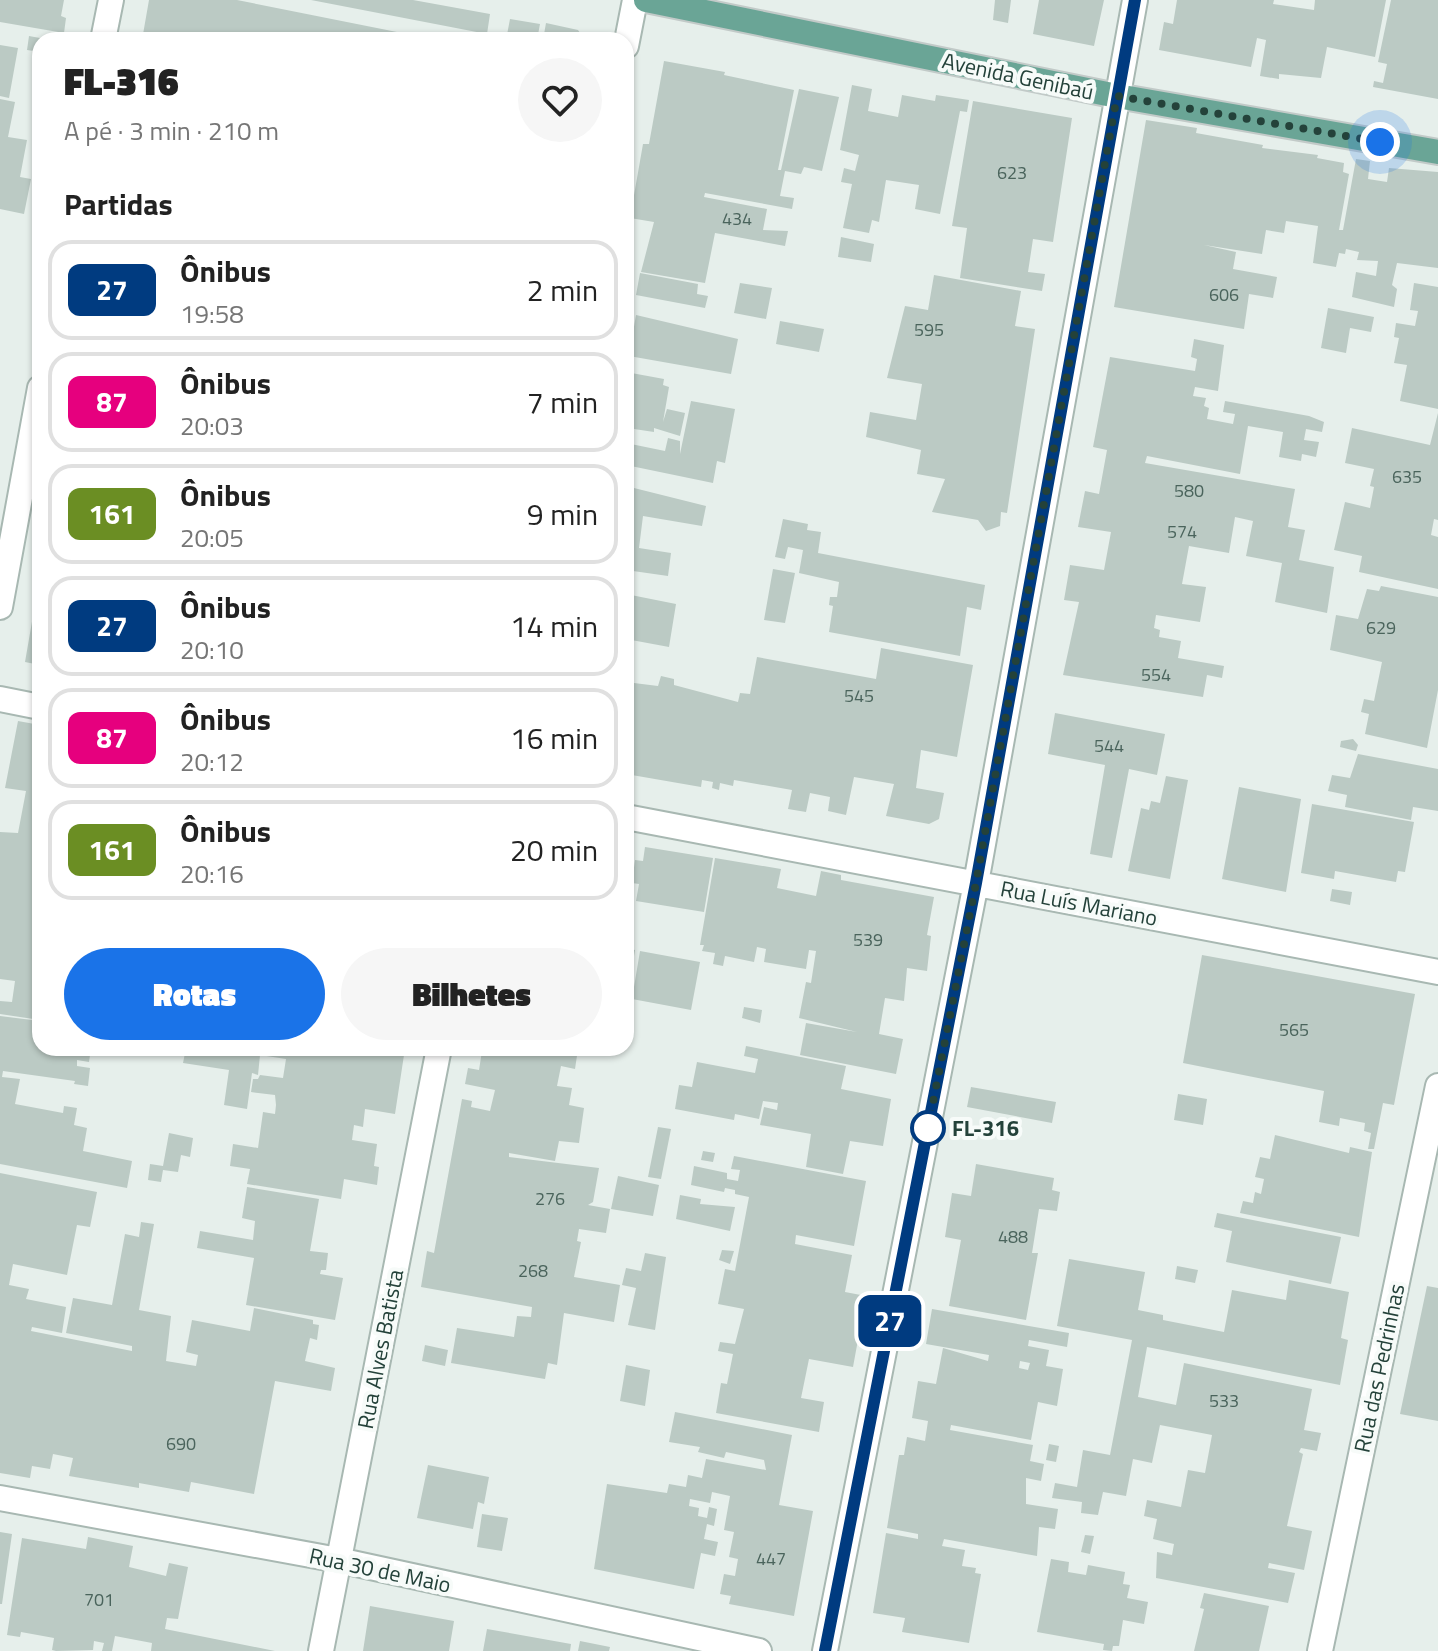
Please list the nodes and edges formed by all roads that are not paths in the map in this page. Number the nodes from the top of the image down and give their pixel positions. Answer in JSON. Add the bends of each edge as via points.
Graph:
{"nodes":[{"id":1,"x":111,"y":0,"type":"edge"},
{"id":2,"x":635,"y":0,"type":"edge"},
{"id":3,"x":646,"y":0,"type":"edge"},
{"id":4,"x":1135,"y":0,"type":"edge"},
{"id":5,"x":105,"y":32,"type":"edge"},
{"id":6,"x":629,"y":32,"type":"edge"},
{"id":7,"x":1117,"y":96,"type":"junction"},
{"id":8,"x":1438,"y":152,"type":"edge"},
{"id":9,"x":32,"y":432,"type":"edge"},
{"id":10,"x":0,"y":607,"type":"edge"},
{"id":11,"x":0,"y":699,"type":"edge"},
{"id":12,"x":32,"y":705,"type":"edge"},
{"id":13,"x":634,"y":819,"type":"edge"},
{"id":14,"x":976,"y":883,"type":"junction"},
{"id":15,"x":1438,"y":972,"type":"edge"},
{"id":16,"x":437,"y":1056,"type":"edge"},
{"id":17,"x":1438,"y":1086,"type":"edge"},
{"id":18,"x":0,"y":1498,"type":"edge"},
{"id":19,"x":338,"y":1560,"type":"junction"},
{"id":20,"x":321,"y":1651,"type":"edge"},
{"id":21,"x":759,"y":1651,"type":"edge"},
{"id":22,"x":825,"y":1651,"type":"edge"},
{"id":23,"x":1320,"y":1651,"type":"edge"}],
"edges":[{"from":1,"to":5,"type":"street"},
{"from":2,"to":6,"type":"street"},
{"from":3,"to":7,"type":"main road","name":"Avenida Genibaú"},
{"from":4,"to":7,"type":"street"},
{"from":7,"to":8,"type":"main road","name":"Avenida Genibaú"},
{"from":7,"to":14,"type":"street"},
{"from":9,"to":10,"type":"street"},
{"from":11,"to":12,"type":"street"},
{"from":13,"to":14,"type":"street","name":"Rua Luís Mariano"},
{"from":14,"to":15,"type":"street","name":"Rua Luís Mariano"},
{"from":14,"to":22,"type":"street"},
{"from":16,"to":19,"type":"street","name":"Rua Alves Batista"},
{"from":17,"to":23,"type":"street","name":"Rua das Pedrinhas"},
{"from":18,"to":19,"type":"street","name":"Rua 30 de Maio"},
{"from":19,"to":20,"type":"street","name":"Rua Alves Batista"},
{"from":19,"to":21,"type":"street","name":"Rua 30 de Maio"}]}
